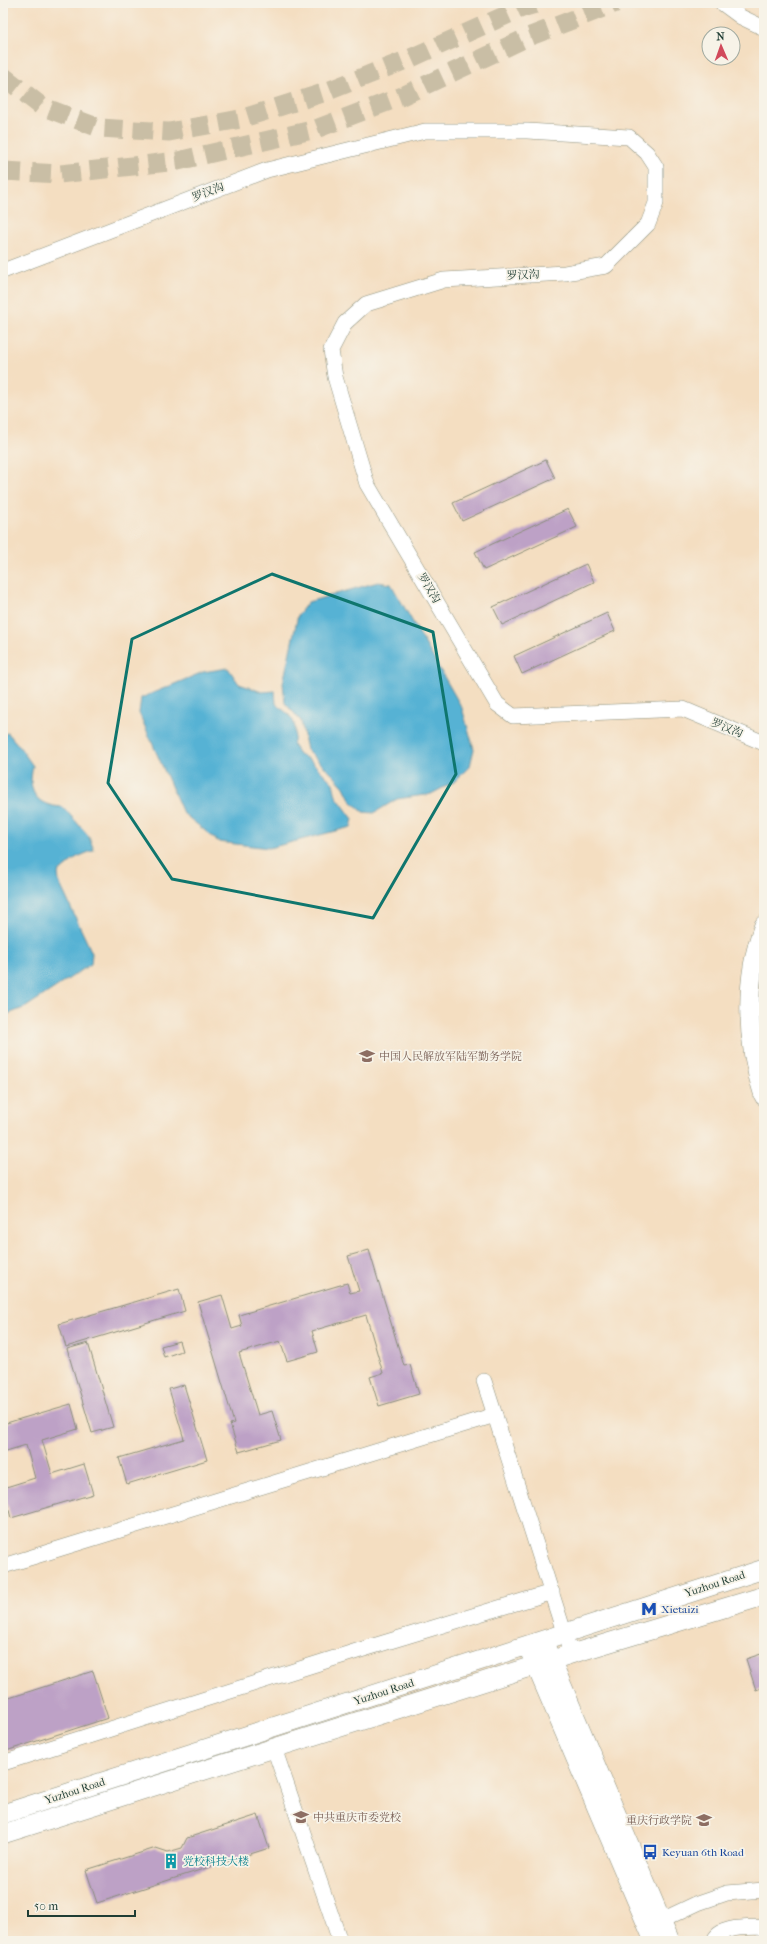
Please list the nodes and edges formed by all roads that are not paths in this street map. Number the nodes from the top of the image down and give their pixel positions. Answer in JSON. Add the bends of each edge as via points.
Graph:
{"nodes":[{"id":1,"x":722,"y":3,"type":"edge"},
{"id":2,"x":764,"y":28,"type":"edge"},
{"id":3,"x":3,"y":271,"type":"edge"},
{"id":4,"x":764,"y":743,"type":"edge"},
{"id":5,"x":764,"y":925,"type":"edge"},
{"id":6,"x":764,"y":1096,"type":"edge"},
{"id":7,"x":484,"y":1381,"type":"dead end"},
{"id":8,"x":495,"y":1415,"type":"junction"},
{"id":9,"x":3,"y":1566,"type":"edge"},
{"id":10,"x":764,"y":1569,"type":"edge"},
{"id":11,"x":552,"y":1592,"type":"junction"},
{"id":12,"x":764,"y":1596,"type":"edge"},
{"id":13,"x":564,"y":1633,"type":"junction"},
{"id":14,"x":535,"y":1643,"type":"junction"},
{"id":15,"x":571,"y":1654,"type":"junction"},
{"id":16,"x":544,"y":1663,"type":"junction"},
{"id":17,"x":274,"y":1748,"type":"junction"},
{"id":18,"x":3,"y":1763,"type":"edge"},
{"id":19,"x":3,"y":1814,"type":"edge"},
{"id":20,"x":3,"y":1834,"type":"edge"},
{"id":21,"x":764,"y":1890,"type":"edge"},
{"id":22,"x":662,"y":1920,"type":"junction"},
{"id":23,"x":764,"y":1927,"type":"edge"},
{"id":24,"x":340,"y":1941,"type":"edge"},
{"id":25,"x":654,"y":1941,"type":"edge"},
{"id":26,"x":670,"y":1941,"type":"edge"},
{"id":27,"x":714,"y":1941,"type":"edge"}],
"edges":[{"from":1,"to":2,"type":"street","via":[[741,18]]},
{"from":3,"to":4,"type":"street","name":"罗汉沟","via":[[267,170],[425,131],[527,131],[629,137],[647,153],[656,167],[656,202],[648,224],[606,266],[565,273],[444,280],[366,304],[345,323],[331,350],[335,377],[367,484],[498,704],[513,716],[682,709]]},
{"from":5,"to":6,"type":"main road","via":[[754,959],[750,1008],[753,1056]]},
{"from":7,"to":8,"type":"street"},
{"from":8,"to":9,"type":"street"},
{"from":8,"to":11,"type":"street"},
{"from":10,"to":13,"type":"main road","name":"Yuzhou Road"},
{"from":11,"to":13,"type":"street"},
{"from":11,"to":18,"type":"street"},
{"from":12,"to":15,"type":"main road","name":"Yuzhou Road"},
{"from":13,"to":14,"type":"main road","name":"Yuzhou Road"},
{"from":13,"to":15,"type":"street"},
{"from":14,"to":16,"type":"main road"},
{"from":14,"to":19,"type":"main road","name":"Yuzhou Road"},
{"from":15,"to":16,"type":"main road","name":"Yuzhou Road"},
{"from":16,"to":17,"type":"main road","name":"Yuzhou Road"},
{"from":16,"to":22,"type":"main road"},
{"from":16,"to":25,"type":"main road"},
{"from":17,"to":20,"type":"main road","name":"Yuzhou Road"},
{"from":17,"to":24,"type":"street"},
{"from":21,"to":22,"type":"street","via":[[727,1893]]},
{"from":22,"to":26,"type":"main road"},
{"from":23,"to":27,"type":"street","via":[[724,1930]]}]}
